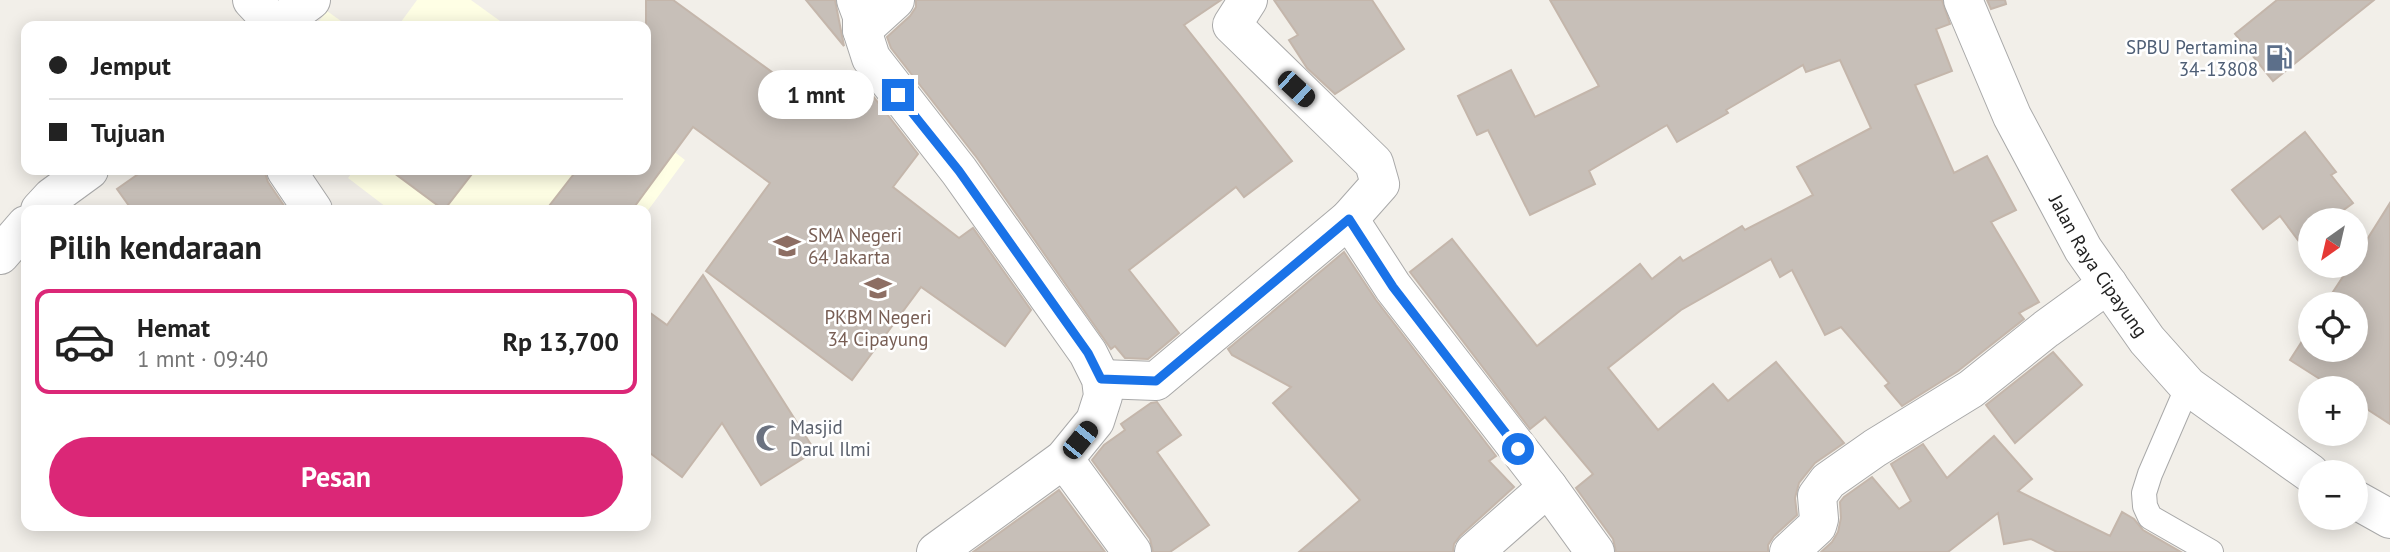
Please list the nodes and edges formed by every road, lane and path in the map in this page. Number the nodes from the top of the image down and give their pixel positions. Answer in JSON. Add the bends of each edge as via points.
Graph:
{"nodes":[{"id":1,"x":252,"y":0,"type":"edge"},
{"id":2,"x":311,"y":0,"type":"edge"},
{"id":3,"x":895,"y":0,"type":"edge"},
{"id":4,"x":1248,"y":0,"type":"edge"},
{"id":5,"x":1963,"y":0,"type":"edge"},
{"id":6,"x":859,"y":15,"type":"edge"},
{"id":7,"x":271,"y":21,"type":"edge"},
{"id":8,"x":283,"y":21,"type":"edge"},
{"id":9,"x":82,"y":175,"type":"edge"},
{"id":10,"x":289,"y":175,"type":"edge"},
{"id":11,"x":45,"y":205,"type":"edge"},
{"id":12,"x":310,"y":205,"type":"edge"},
{"id":13,"x":1349,"y":219,"type":"junction"},
{"id":14,"x":21,"y":231,"type":"edge"},
{"id":15,"x":0,"y":255,"type":"edge"},
{"id":16,"x":2108,"y":284,"type":"junction"},
{"id":17,"x":1101,"y":379,"type":"junction"},
{"id":18,"x":2188,"y":386,"type":"junction"},
{"id":19,"x":1064,"y":459,"type":"junction"},
{"id":20,"x":2298,"y":464,"type":"edge"},
{"id":21,"x":1548,"y":487,"type":"junction"},
{"id":22,"x":2368,"y":507,"type":"edge"},
{"id":23,"x":2390,"y":519,"type":"edge"},
{"id":24,"x":936,"y":552,"type":"edge"},
{"id":25,"x":1132,"y":552,"type":"edge"},
{"id":26,"x":1475,"y":552,"type":"edge"},
{"id":27,"x":1594,"y":552,"type":"edge"},
{"id":28,"x":1789,"y":552,"type":"edge"},
{"id":29,"x":2211,"y":552,"type":"edge"}],
"edges":[{"from":1,"to":7,"type":"street"},
{"from":2,"to":8,"type":"street"},
{"from":3,"to":6,"type":"street"},
{"from":4,"to":13,"type":"street","via":[[1232,25],[1374,163],[1380,184]]},
{"from":5,"to":16,"type":"street","name":"Jalan Raya Cipayung","via":[[2012,116],[2083,249]]},
{"from":6,"to":17,"type":"street","via":[[871,58],[959,171],[1088,353]]},
{"from":9,"to":11,"type":"street"},
{"from":10,"to":12,"type":"street"},
{"from":13,"to":17,"type":"street","via":[[1156,381]]},
{"from":13,"to":21,"type":"street","via":[[1393,287]]},
{"from":14,"to":15,"type":"street"},
{"from":16,"to":18,"type":"street","name":"Jalan Raya Cipayung","via":[[2147,340]]},
{"from":16,"to":28,"type":"street","via":[[1971,389],[1829,481],[1818,496],[1817,526]]},
{"from":17,"to":19,"type":"street","via":[[1103,396],[1095,421]]},
{"from":18,"to":20,"type":"street","name":"Jalan Raya Cipayung"},
{"from":18,"to":29,"type":"lane","via":[[2150,474],[2145,506],[2150,517]]},
{"from":19,"to":24,"type":"street"},
{"from":19,"to":25,"type":"street"},
{"from":21,"to":26,"type":"street"},
{"from":21,"to":27,"type":"street"},
{"from":22,"to":23,"type":"street"}]}
